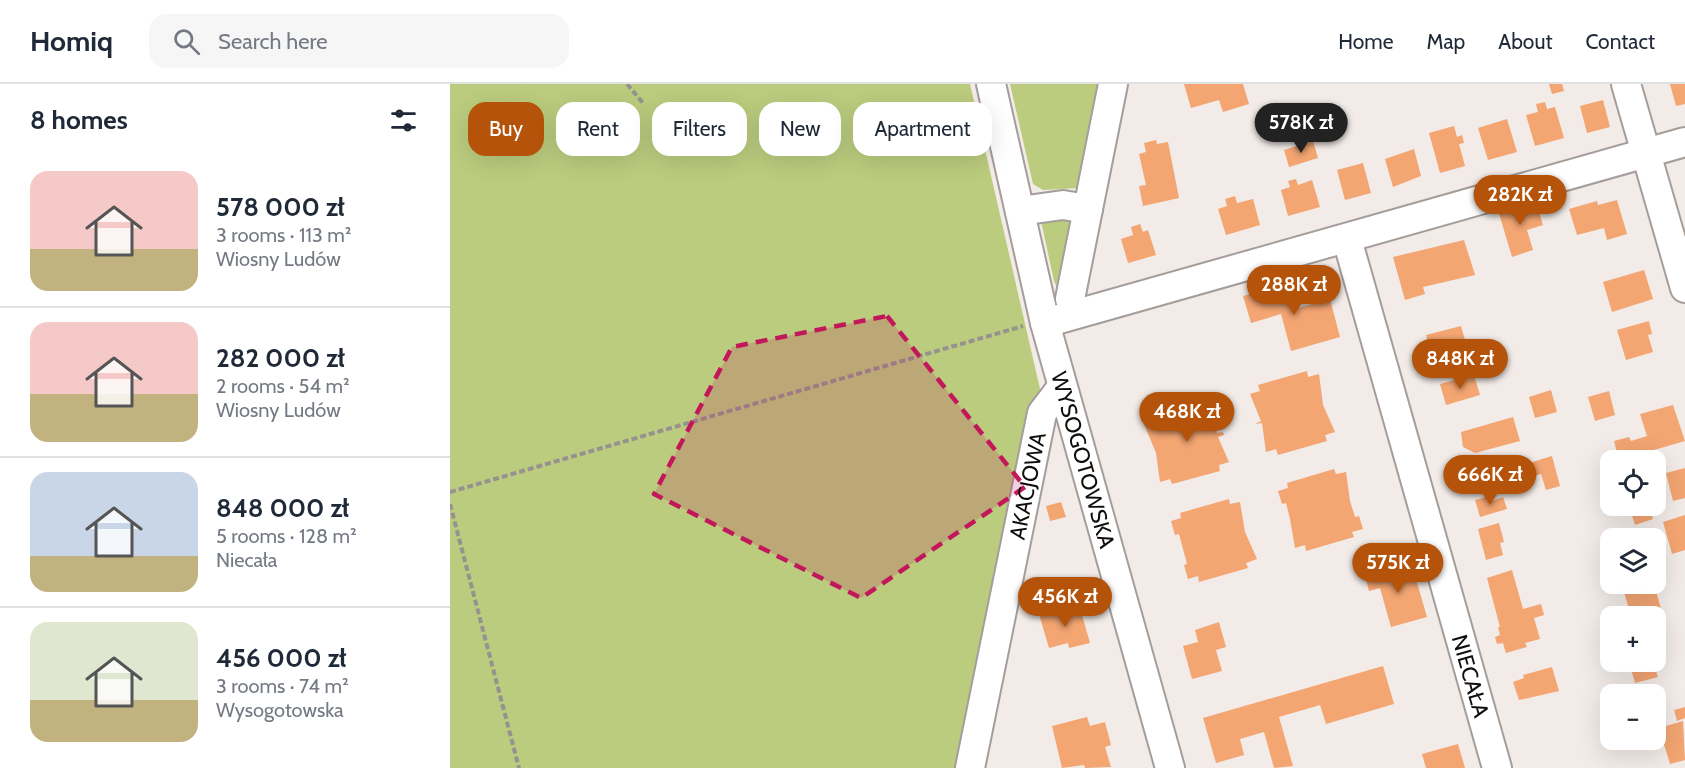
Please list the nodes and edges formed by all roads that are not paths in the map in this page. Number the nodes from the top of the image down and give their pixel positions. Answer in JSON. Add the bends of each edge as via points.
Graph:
{"nodes":[{"id":1,"x":991,"y":84,"type":"edge"},
{"id":2,"x":1113,"y":84,"type":"edge"},
{"id":3,"x":1626,"y":84,"type":"edge"},
{"id":4,"x":1685,"y":142,"type":"edge"},
{"id":5,"x":1645,"y":153,"type":"junction"},
{"id":6,"x":1088,"y":208,"type":"junction"},
{"id":7,"x":1020,"y":211,"type":"junction"},
{"id":8,"x":1347,"y":239,"type":"junction"},
{"id":9,"x":1685,"y":288,"type":"edge"},
{"id":10,"x":1070,"y":299,"type":"dead end"},
{"id":11,"x":1035,"y":324,"type":"junction"},
{"id":12,"x":1062,"y":387,"type":"junction"},
{"id":13,"x":970,"y":768,"type":"edge"},
{"id":14,"x":1170,"y":768,"type":"edge"},
{"id":15,"x":1497,"y":768,"type":"edge"}],
"edges":[{"from":1,"to":7,"type":"street","name":"WYSOGOTOWSKA"},
{"from":2,"to":6,"type":"street"},
{"from":3,"to":5,"type":"street"},
{"from":4,"to":5,"type":"street"},
{"from":5,"to":8,"type":"street"},
{"from":5,"to":9,"type":"street"},
{"from":6,"to":7,"type":"street","via":[[1063,205]]},
{"from":6,"to":10,"type":"street"},
{"from":7,"to":11,"type":"street","name":"WYSOGOTOWSKA"},
{"from":8,"to":11,"type":"street"},
{"from":8,"to":15,"type":"street","name":"NIECAŁA"},
{"from":11,"to":12,"type":"street","name":"WYSOGOTOWSKA"},
{"from":12,"to":13,"type":"street","name":"AKACJOWA","via":[[1042,413]]},
{"from":12,"to":14,"type":"street","name":"WYSOGOTOWSKA"}]}
